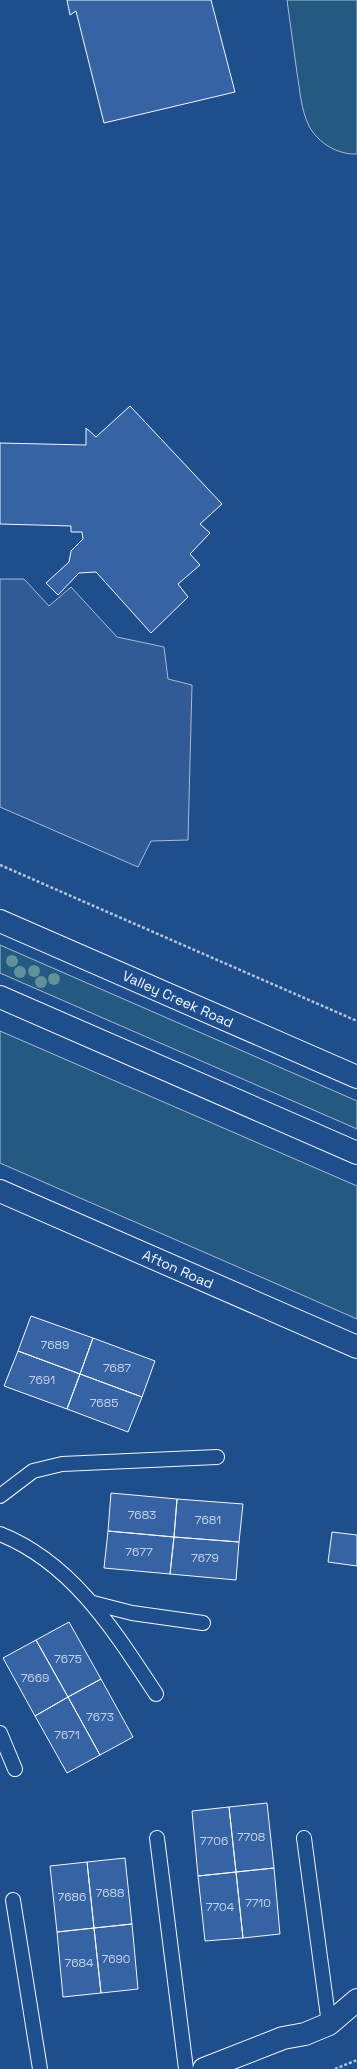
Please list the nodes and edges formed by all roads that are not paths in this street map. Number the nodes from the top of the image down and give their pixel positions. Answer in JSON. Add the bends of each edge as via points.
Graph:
{"nodes":[{"id":1,"x":0,"y":921,"type":"edge"},
{"id":2,"x":0,"y":997,"type":"edge"},
{"id":3,"x":357,"y":1077,"type":"edge"},
{"id":4,"x":357,"y":1153,"type":"edge"},
{"id":5,"x":0,"y":1191,"type":"edge"},
{"id":6,"x":357,"y":1347,"type":"edge"},
{"id":7,"x":217,"y":1457,"type":"dead end"},
{"id":8,"x":0,"y":1496,"type":"edge"},
{"id":9,"x":0,"y":1534,"type":"edge"},
{"id":10,"x":92,"y":1602,"type":"junction"},
{"id":11,"x":203,"y":1623,"type":"dead end"},
{"id":12,"x":156,"y":1694,"type":"dead end"},
{"id":13,"x":0,"y":1733,"type":"edge"},
{"id":14,"x":15,"y":1769,"type":"dead end"},
{"id":15,"x":157,"y":1838,"type":"dead end"},
{"id":16,"x":304,"y":1838,"type":"dead end"},
{"id":17,"x":14,"y":1900,"type":"dead end"},
{"id":18,"x":357,"y":2000,"type":"edge"},
{"id":19,"x":357,"y":2021,"type":"edge"},
{"id":20,"x":329,"y":2024,"type":"junction"},
{"id":21,"x":40,"y":2069,"type":"edge"},
{"id":22,"x":186,"y":2069,"type":"edge"},
{"id":23,"x":204,"y":2069,"type":"edge"}],
"edges":[{"from":1,"to":3,"type":"main road","name":"Valley Creek Road"},
{"from":2,"to":4,"type":"main road"},
{"from":5,"to":6,"type":"main road","name":"Afton Road"},
{"from":7,"to":8,"type":"lane","via":[[62,1464],[33,1471]]},
{"from":9,"to":10,"type":"lane","via":[[21,1543],[47,1562]]},
{"from":10,"to":11,"type":"lane","via":[[132,1613]]},
{"from":10,"to":12,"type":"lane"},
{"from":13,"to":14,"type":"lane"},
{"from":15,"to":22,"type":"lane"},
{"from":16,"to":20,"type":"lane"},
{"from":17,"to":21,"type":"lane"},
{"from":18,"to":20,"type":"main road"},
{"from":19,"to":20,"type":"main road"},
{"from":20,"to":23,"type":"main road","via":[[304,2034],[283,2038]]}]}
